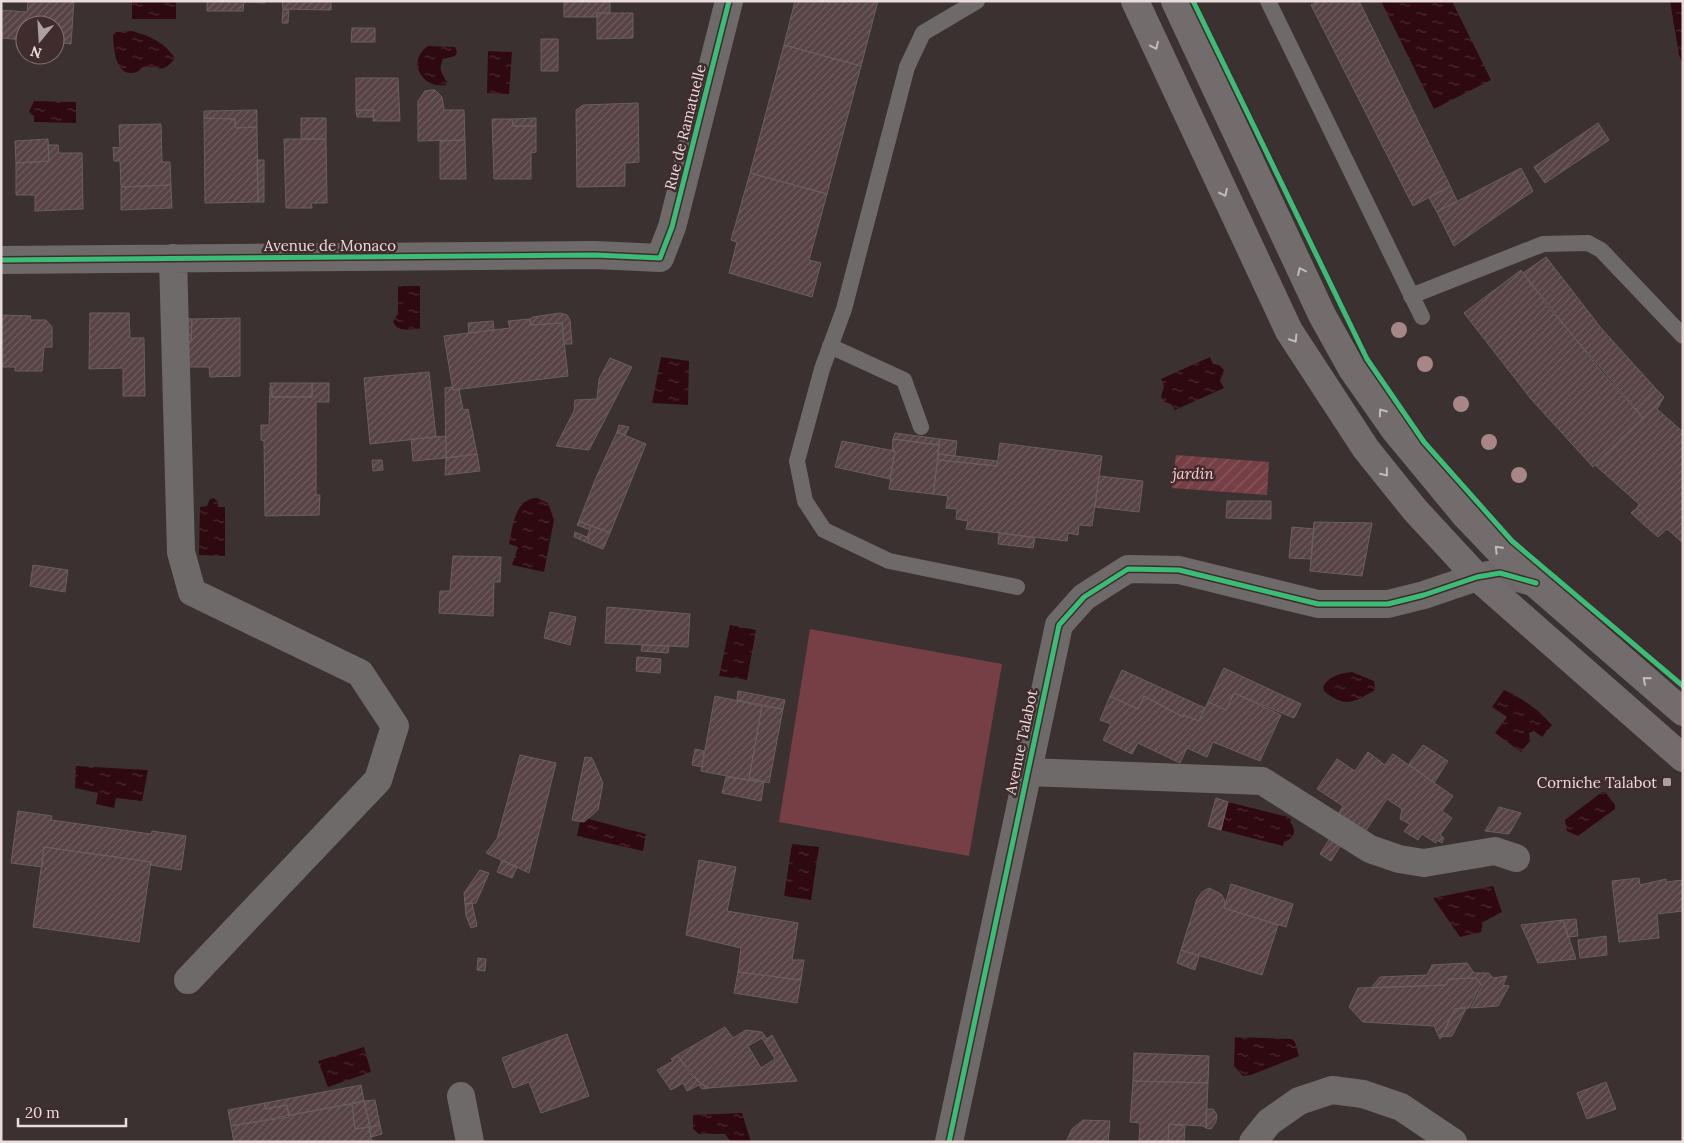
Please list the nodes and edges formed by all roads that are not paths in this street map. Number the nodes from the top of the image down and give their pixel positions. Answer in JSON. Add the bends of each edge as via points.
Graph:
{"nodes":[{"id":1,"x":729,"y":1,"type":"edge"},
{"id":2,"x":977,"y":1,"type":"edge"},
{"id":3,"x":1135,"y":1,"type":"edge"},
{"id":4,"x":1175,"y":1,"type":"edge"},
{"id":5,"x":1268,"y":1,"type":"edge"},
{"id":6,"x":173,"y":258,"type":"junction"},
{"id":7,"x":660,"y":258,"type":"joint"},
{"id":8,"x":1,"y":260,"type":"edge"},
{"id":9,"x":1411,"y":296,"type":"junction"},
{"id":10,"x":1422,"y":318,"type":"dead end"},
{"id":11,"x":1683,"y":336,"type":"edge"},
{"id":12,"x":830,"y":346,"type":"junction"},
{"id":13,"x":921,"y":427,"type":"dead end"},
{"id":14,"x":1477,"y":577,"type":"junction"},
{"id":15,"x":1536,"y":583,"type":"junction"},
{"id":16,"x":1017,"y":587,"type":"dead end"},
{"id":17,"x":1683,"y":712,"type":"edge"},
{"id":18,"x":1683,"y":758,"type":"edge"},
{"id":19,"x":1028,"y":772,"type":"junction"},
{"id":20,"x":1516,"y":858,"type":"dead end"},
{"id":21,"x":188,"y":980,"type":"dead end"},
{"id":22,"x":461,"y":1096,"type":"dead end"},
{"id":23,"x":470,"y":1142,"type":"edge"},
{"id":24,"x":950,"y":1142,"type":"edge"},
{"id":25,"x":1253,"y":1142,"type":"edge"},
{"id":26,"x":1453,"y":1142,"type":"edge"}],
"edges":[{"from":1,"to":7,"type":"street","name":"Rue de Ramatuelle","via":[[672,227]]},
{"from":2,"to":12,"type":"lane","via":[[923,33],[907,67],[844,309]]},
{"from":3,"to":14,"type":"main road","one_way":true,"via":[[1289,331],[1366,449],[1415,510]]},
{"from":15,"to":4,"type":"main road","one_way":true,"via":[[1508,560],[1465,515],[1394,429],[1352,369],[1322,315]]},
{"from":5,"to":9,"type":"lane"},
{"from":6,"to":7,"type":"street","name":"Avenue de Monaco","via":[[595,255]]},
{"from":6,"to":8,"type":"street","name":"Avenue de Monaco"},
{"from":6,"to":21,"type":"street","via":[[181,552],[192,592],[360,674],[395,726],[378,780]]},
{"from":9,"to":10,"type":"lane"},
{"from":9,"to":11,"type":"lane","via":[[1543,244],[1588,243],[1601,250]]},
{"from":12,"to":13,"type":"lane","via":[[904,380]]},
{"from":12,"to":16,"type":"lane","via":[[797,461],[805,501],[824,530],[889,561]]},
{"from":14,"to":15,"type":"street","name":"Avenue Talabot","via":[[1500,573]]},
{"from":14,"to":18,"type":"main road"},
{"from":14,"to":19,"type":"street","name":"Avenue Talabot","via":[[1388,604],[1318,604],[1179,570],[1128,569],[1084,596],[1058,625]]},
{"from":17,"to":15,"type":"main road","one_way":true},
{"from":19,"to":20,"type":"street","via":[[1262,781],[1370,848],[1399,859],[1424,863],[1495,851]]},
{"from":19,"to":24,"type":"street","name":"Avenue Talabot"},
{"from":22,"to":23,"type":"street"},
{"from":25,"to":26,"type":"street","via":[[1269,1122],[1299,1100],[1332,1090],[1363,1094],[1401,1107]]}]}
